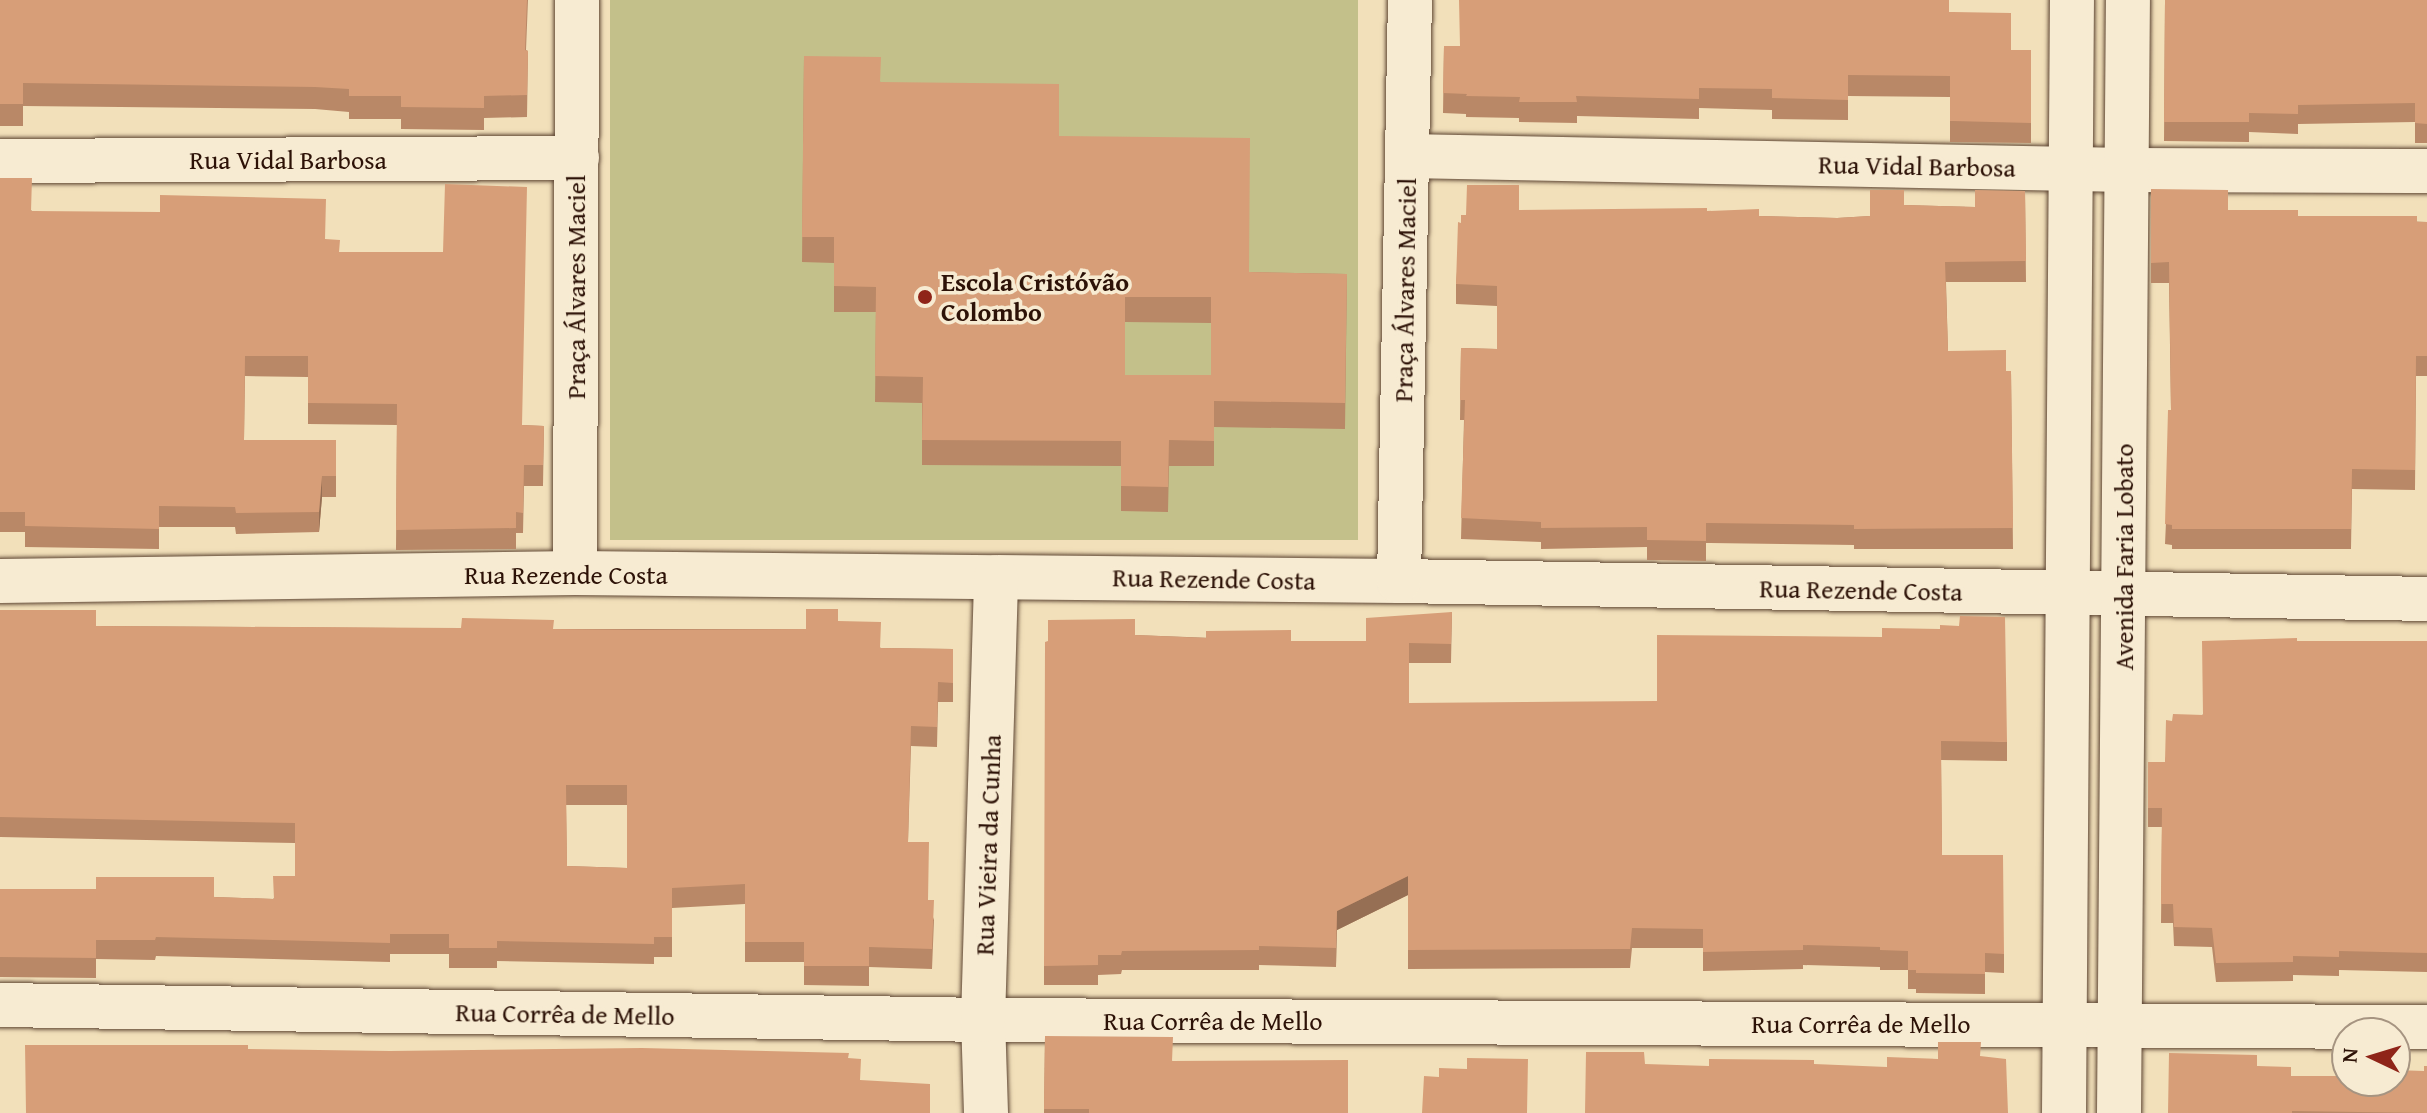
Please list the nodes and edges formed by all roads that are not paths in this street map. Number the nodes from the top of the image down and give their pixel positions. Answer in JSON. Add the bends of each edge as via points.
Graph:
{"nodes":[{"id":1,"x":577,"y":0,"type":"edge"},
{"id":2,"x":1410,"y":0,"type":"edge"},
{"id":3,"x":2072,"y":0,"type":"edge"},
{"id":4,"x":2128,"y":0,"type":"edge"},
{"id":5,"x":1407,"y":156,"type":"junction"},
{"id":6,"x":577,"y":158,"type":"junction"},
{"id":7,"x":0,"y":161,"type":"edge"},
{"id":8,"x":2071,"y":169,"type":"junction"},
{"id":9,"x":2127,"y":170,"type":"junction"},
{"id":10,"x":2427,"y":171,"type":"edge"},
{"id":11,"x":575,"y":573,"type":"junction"},
{"id":12,"x":996,"y":577,"type":"junction"},
{"id":13,"x":0,"y":581,"type":"edge"},
{"id":14,"x":1399,"y":581,"type":"junction"},
{"id":15,"x":2068,"y":595,"type":"junction"},
{"id":16,"x":2123,"y":596,"type":"junction"},
{"id":17,"x":2427,"y":599,"type":"edge"},
{"id":18,"x":0,"y":1005,"type":"edge"},
{"id":19,"x":983,"y":1020,"type":"junction"},
{"id":20,"x":2065,"y":1025,"type":"junction"},
{"id":21,"x":2119,"y":1025,"type":"junction"},
{"id":22,"x":2427,"y":1027,"type":"edge"},
{"id":23,"x":986,"y":1113,"type":"edge"},
{"id":24,"x":2064,"y":1113,"type":"edge"},
{"id":25,"x":2119,"y":1113,"type":"edge"}],
"edges":[{"from":1,"to":6,"type":"street","name":"Praça Álvares Maciel"},
{"from":2,"to":5,"type":"street","name":"Praça Álvares Maciel"},
{"from":3,"to":8,"type":"street"},
{"from":4,"to":9,"type":"street","name":"Avenida Faria Lobato"},
{"from":5,"to":8,"type":"street","name":"Rua Vidal Barbosa"},
{"from":5,"to":14,"type":"street","name":"Praça Álvares Maciel"},
{"from":6,"to":7,"type":"street","name":"Rua Vidal Barbosa"},
{"from":6,"to":11,"type":"street","name":"Praça Álvares Maciel"},
{"from":8,"to":9,"type":"street","name":"Rua Vidal Barbosa"},
{"from":8,"to":15,"type":"street"},
{"from":9,"to":10,"type":"street","name":"Rua Vidal Barbosa"},
{"from":9,"to":16,"type":"street","name":"Avenida Faria Lobato"},
{"from":11,"to":12,"type":"street","name":"Rua Rezende Costa"},
{"from":11,"to":13,"type":"street","name":"Rua Rezende Costa"},
{"from":12,"to":14,"type":"street","name":"Rua Rezende Costa"},
{"from":12,"to":19,"type":"street","name":"Rua Vieira da Cunha"},
{"from":14,"to":15,"type":"street","name":"Rua Rezende Costa"},
{"from":15,"to":16,"type":"street","name":"Rua Rezende Costa"},
{"from":15,"to":20,"type":"street"},
{"from":16,"to":17,"type":"street","name":"Rua Rezende Costa"},
{"from":16,"to":21,"type":"street","name":"Avenida Faria Lobato"},
{"from":18,"to":19,"type":"street","name":"Rua Corrêa de Mello"},
{"from":19,"to":20,"type":"street","name":"Rua Corrêa de Mello"},
{"from":19,"to":23,"type":"street","name":"Rua Vieira da Cunha"},
{"from":20,"to":21,"type":"street","name":"Rua Corrêa de Mello"},
{"from":20,"to":24,"type":"street"},
{"from":21,"to":22,"type":"street","name":"Rua Corrêa de Mello"},
{"from":21,"to":25,"type":"street","name":"Avenida Faria Lobato"}]}
